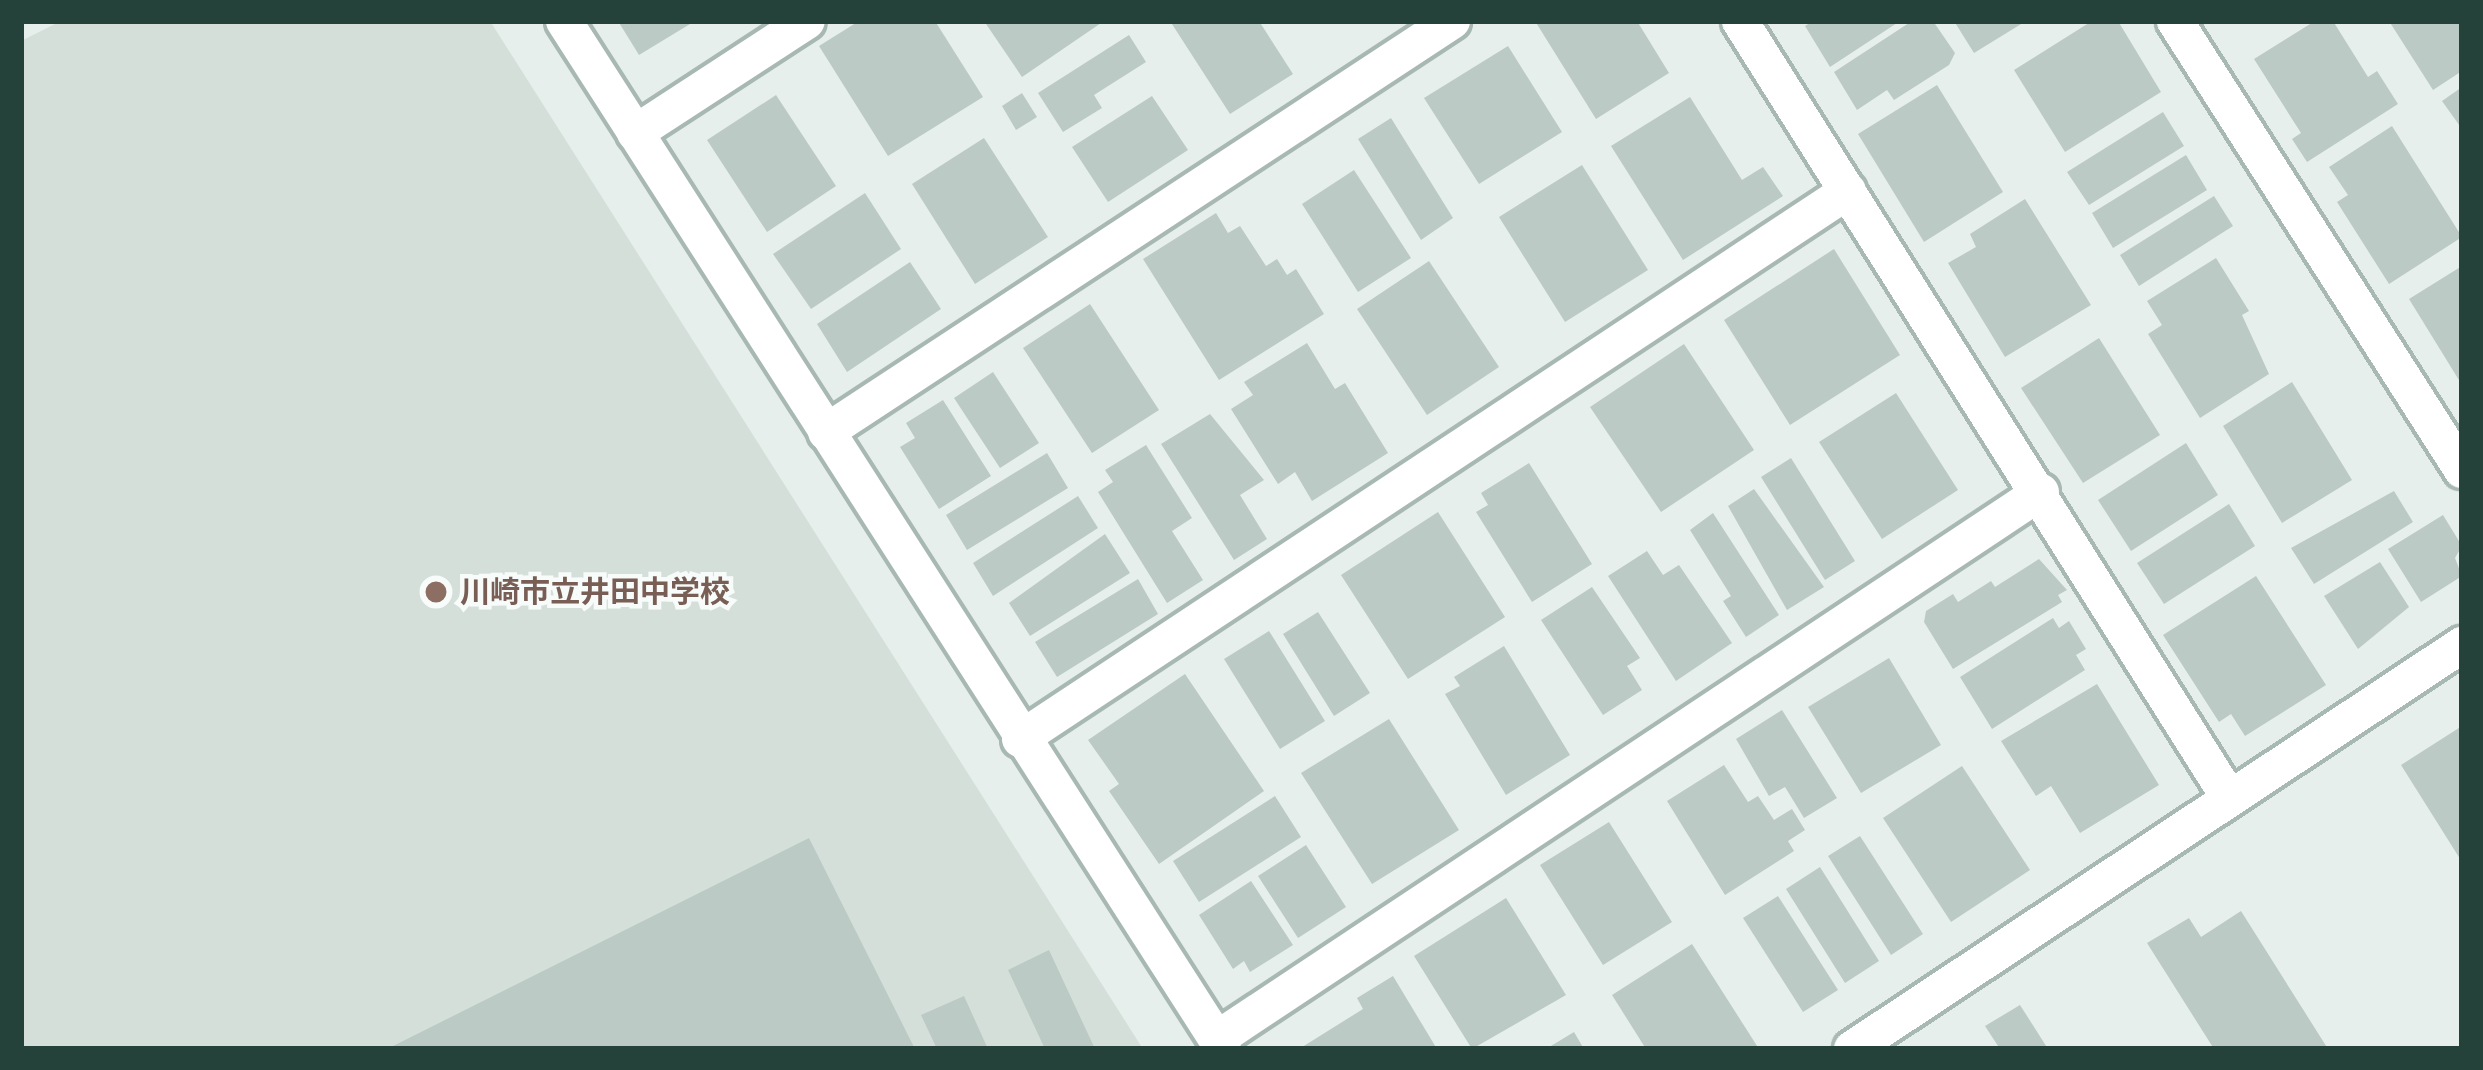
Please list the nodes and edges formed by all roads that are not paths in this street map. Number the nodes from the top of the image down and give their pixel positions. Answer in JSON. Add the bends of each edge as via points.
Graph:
{"nodes":[{"id":1,"x":564,"y":21,"type":"edge"},
{"id":2,"x":807,"y":21,"type":"edge"},
{"id":3,"x":1452,"y":21,"type":"edge"},
{"id":4,"x":1740,"y":21,"type":"edge"},
{"id":5,"x":2175,"y":21,"type":"edge"},
{"id":6,"x":635,"y":134,"type":"junction"},
{"id":7,"x":1848,"y":190,"type":"junction"},
{"id":8,"x":826,"y":432,"type":"junction"},
{"id":9,"x":2462,"y":470,"type":"edge"},
{"id":10,"x":2042,"y":492,"type":"junction"},
{"id":11,"x":2462,"y":645,"type":"edge"},
{"id":12,"x":1020,"y":740,"type":"junction"},
{"id":13,"x":2228,"y":796,"type":"junction"},
{"id":14,"x":1220,"y":1044,"type":"edge"},
{"id":15,"x":1852,"y":1049,"type":"edge"}],
"edges":[{"from":1,"to":6,"type":"street"},
{"from":2,"to":6,"type":"street"},
{"from":3,"to":8,"type":"street"},
{"from":4,"to":7,"type":"street"},
{"from":5,"to":9,"type":"street"},
{"from":6,"to":8,"type":"street"},
{"from":7,"to":10,"type":"street"},
{"from":7,"to":12,"type":"street"},
{"from":8,"to":12,"type":"street"},
{"from":10,"to":13,"type":"street"},
{"from":10,"to":14,"type":"street"},
{"from":11,"to":13,"type":"street"},
{"from":12,"to":14,"type":"street"},
{"from":13,"to":15,"type":"street"}]}
